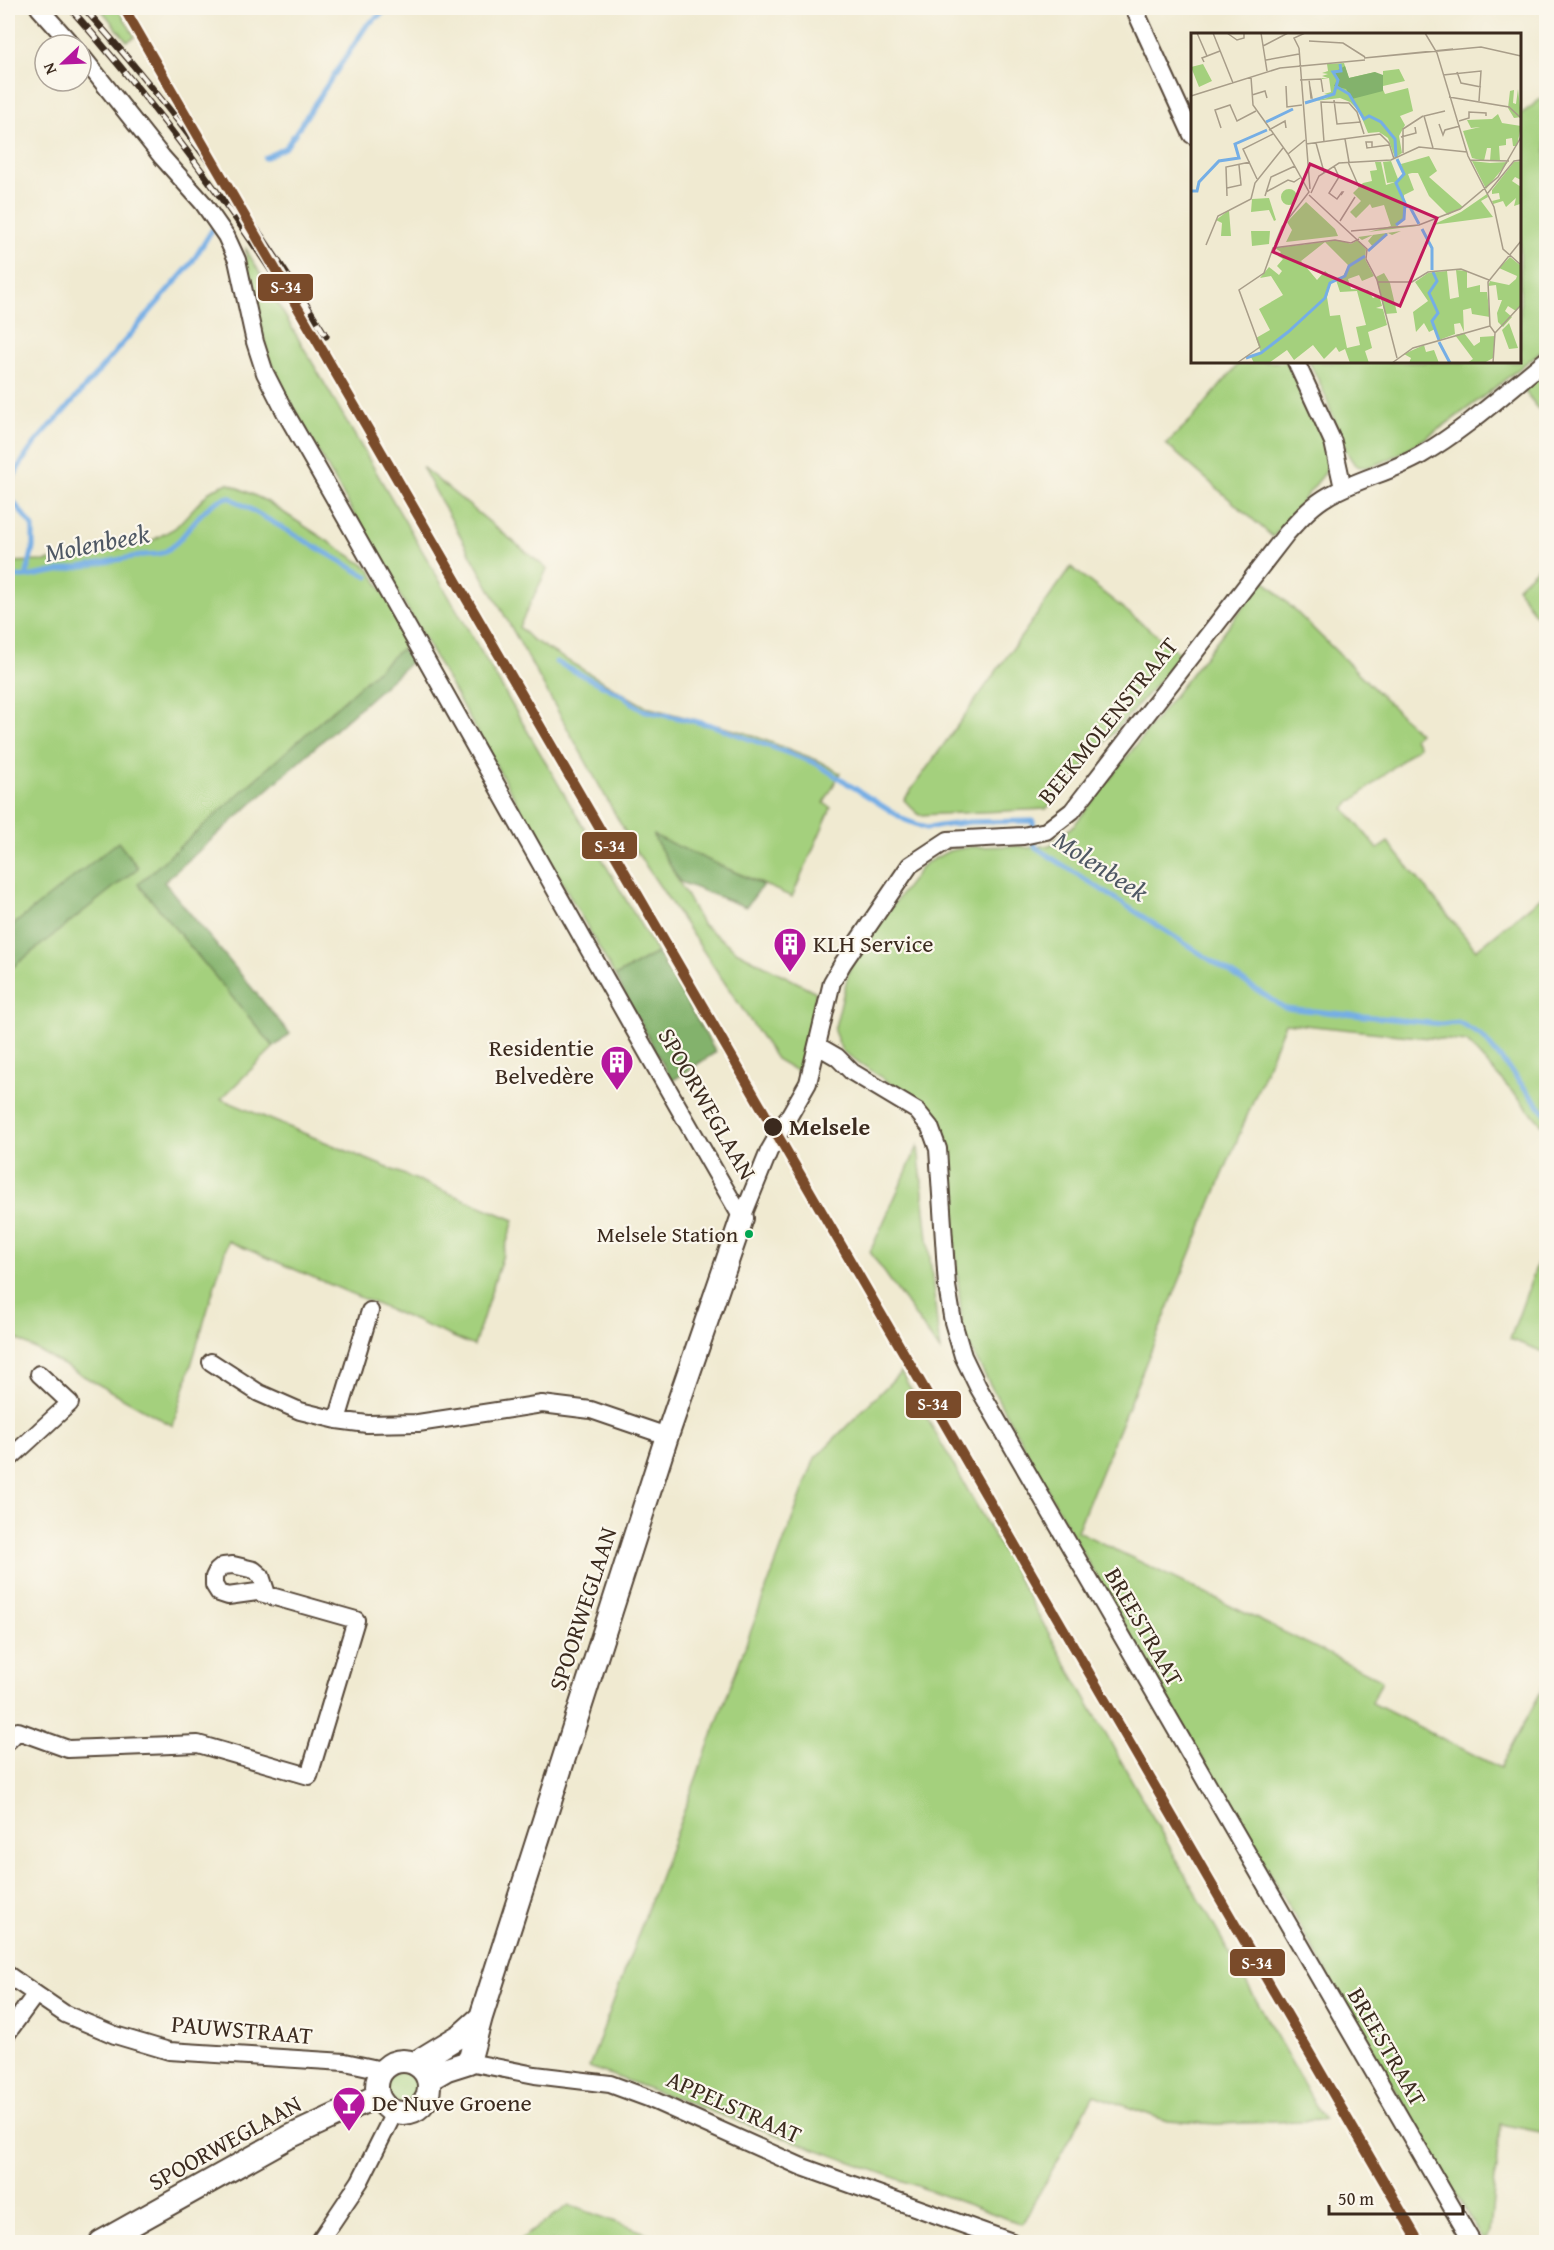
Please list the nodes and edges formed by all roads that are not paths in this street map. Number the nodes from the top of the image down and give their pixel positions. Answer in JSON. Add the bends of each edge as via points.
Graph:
{"nodes":[{"id":1,"x":39,"y":8,"type":"edge"},
{"id":2,"x":1134,"y":8,"type":"edge"},
{"id":3,"x":61,"y":33,"type":"edge"},
{"id":4,"x":93,"y":70,"type":"edge"},
{"id":5,"x":1191,"y":133,"type":"edge"},
{"id":6,"x":1546,"y":360,"type":"edge"},
{"id":7,"x":1296,"y":363,"type":"edge"},
{"id":8,"x":1343,"y":488,"type":"junction"},
{"id":9,"x":818,"y":1046,"type":"junction"},
{"id":10,"x":777,"y":1135,"type":"joint"},
{"id":11,"x":742,"y":1218,"type":"junction"},
{"id":12,"x":370,"y":1311,"type":"dead end"},
{"id":13,"x":211,"y":1362,"type":"dead end"},
{"id":14,"x":39,"y":1374,"type":"dead end"},
{"id":15,"x":337,"y":1420,"type":"junction"},
{"id":16,"x":667,"y":1436,"type":"junction"},
{"id":17,"x":8,"y":1460,"type":"edge"},
{"id":18,"x":267,"y":1594,"type":"dead end"},
{"id":19,"x":8,"y":1741,"type":"edge"},
{"id":20,"x":8,"y":1975,"type":"edge"},
{"id":21,"x":35,"y":1995,"type":"junction"},
{"id":22,"x":481,"y":2017,"type":"junction"},
{"id":23,"x":8,"y":2032,"type":"edge"},
{"id":24,"x":469,"y":2061,"type":"junction"},
{"id":25,"x":421,"y":2071,"type":"junction"},
{"id":26,"x":381,"y":2072,"type":"junction"},
{"id":27,"x":377,"y":2096,"type":"junction"},
{"id":28,"x":394,"y":2113,"type":"junction"},
{"id":29,"x":101,"y":2242,"type":"edge"},
{"id":30,"x":319,"y":2242,"type":"edge"},
{"id":31,"x":1012,"y":2242,"type":"edge"},
{"id":32,"x":1472,"y":2242,"type":"edge"}],
"edges":[{"from":1,"to":3,"type":"street"},
{"from":2,"to":5,"type":"street"},
{"from":4,"to":11,"type":"street","name":"SPOORWEGLAAN","via":[[226,236],[237,260],[265,373],[285,412],[624,1016]]},
{"from":6,"to":8,"type":"street","name":"BEEKMOLENSTRAAT","via":[[1420,455]]},
{"from":7,"to":8,"type":"street","via":[[1333,442]]},
{"from":8,"to":9,"type":"street","name":"BEEKMOLENSTRAAT","via":[[1309,510],[1287,533],[1072,811],[1046,831],[948,840],[910,866],[832,982]]},
{"from":9,"to":10,"type":"street","name":"BEEKMOLENSTRAAT","via":[[808,1083]]},
{"from":9,"to":32,"type":"street","name":"BREESTRAAT","via":[[852,1072],[917,1111],[930,1127],[938,1149],[953,1322],[978,1387]]},
{"from":10,"to":11,"type":"street","name":"SPOORWEGLAAN"},
{"from":11,"to":16,"type":"street","name":"SPOORWEGLAAN"},
{"from":12,"to":15,"type":"street"},
{"from":13,"to":15,"type":"street","via":[[259,1393],[300,1411]]},
{"from":14,"to":17,"type":"street","via":[[70,1403]]},
{"from":15,"to":16,"type":"street","via":[[417,1423],[542,1404],[591,1410]]},
{"from":16,"to":22,"type":"street","name":"SPOORWEGLAAN"},
{"from":18,"to":19,"type":"street","via":[[356,1620],[309,1776],[198,1744],[68,1749],[18,1731]]},
{"from":20,"to":21,"type":"street","name":"PAUWSTRAAT"},
{"from":21,"to":23,"type":"street"},
{"from":21,"to":26,"type":"street","name":"PAUWSTRAAT","via":[[65,2014],[105,2031],[169,2051],[345,2062]]},
{"from":22,"to":24,"type":"street","name":"SPOORWEGLAAN"},
{"from":22,"to":25,"type":"street"},
{"from":24,"to":25,"type":"street","via":[[447,2069]]},
{"from":24,"to":31,"type":"street","name":"APPELSTRAAT","via":[[535,2075],[610,2084],[801,2166]]},
{"from":25,"to":26,"type":"street","via":[[403,2060],[390,2063]]},
{"from":25,"to":28,"type":"street","via":[[429,2092],[425,2102],[408,2113]]},
{"from":26,"to":27,"type":"street","via":[[376,2083]]},
{"from":27,"to":28,"type":"street"},
{"from":27,"to":29,"type":"street","name":"SPOORWEGLAAN","via":[[289,2137]]},
{"from":28,"to":30,"type":"street","via":[[360,2181]]}]}
